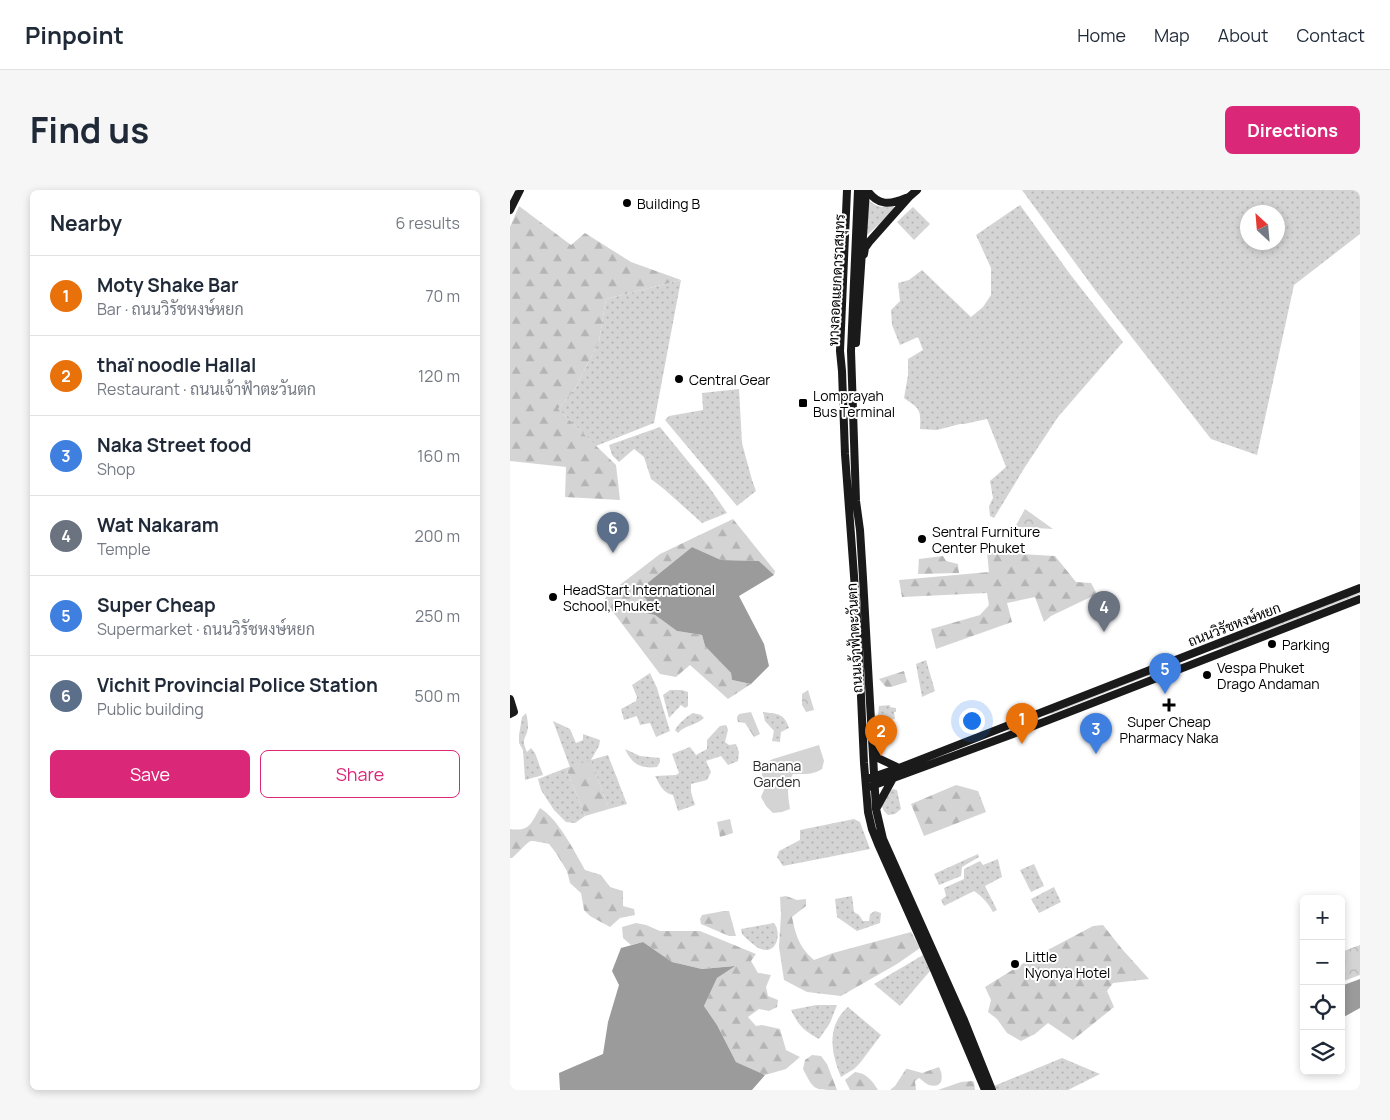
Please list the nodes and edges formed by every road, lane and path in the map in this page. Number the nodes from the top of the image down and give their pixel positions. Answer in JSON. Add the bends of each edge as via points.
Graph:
{"nodes":[{"id":1,"x":520,"y":190,"type":"edge"},
{"id":2,"x":847,"y":190,"type":"edge"},
{"id":3,"x":854,"y":190,"type":"edge"},
{"id":4,"x":858,"y":190,"type":"edge"},
{"id":5,"x":867,"y":190,"type":"edge"},
{"id":6,"x":918,"y":190,"type":"edge"},
{"id":7,"x":909,"y":197,"type":"junction"},
{"id":8,"x":510,"y":210,"type":"edge"},
{"id":9,"x":861,"y":266,"type":"junction"},
{"id":10,"x":842,"y":371,"type":"junction"},
{"id":11,"x":851,"y":371,"type":"junction"},
{"id":12,"x":1360,"y":588,"type":"edge"},
{"id":13,"x":1360,"y":599,"type":"edge"},
{"id":14,"x":1181,"y":657,"type":"junction"},
{"id":15,"x":1184,"y":667,"type":"junction"},
{"id":16,"x":510,"y":699,"type":"edge"},
{"id":17,"x":512,"y":713,"type":"edge"},
{"id":18,"x":1009,"y":725,"type":"junction"},
{"id":19,"x":1013,"y":734,"type":"junction"},
{"id":20,"x":871,"y":745,"type":"junction"},
{"id":21,"x":898,"y":768,"type":"junction"},
{"id":22,"x":869,"y":778,"type":"junction"},
{"id":23,"x":892,"y":780,"type":"junction"},
{"id":24,"x":870,"y":787,"type":"junction"},
{"id":25,"x":876,"y":809,"type":"junction"},
{"id":26,"x":985,"y":1090,"type":"edge"},
{"id":27,"x":992,"y":1090,"type":"edge"}],
"edges":[{"from":1,"to":8,"type":"main road"},
{"from":2,"to":10,"type":"main road","via":[[840,351]]},
{"from":3,"to":10,"type":"main road","name":"ทางลอดแยกดาราสมุทร"},
{"from":4,"to":11,"type":"main road","name":"ทางลอดแยกดาราสมุทร"},
{"from":5,"to":7,"type":"main road","via":[[872,198],[885,204]]},
{"from":5,"to":9,"type":"main road"},
{"from":6,"to":7,"type":"main road"},
{"from":7,"to":9,"type":"main road","via":[[865,248]]},
{"from":9,"to":11,"type":"main road","via":[[856,348]]},
{"from":10,"to":22,"type":"main road","name":"ถนนเจ้าฟ้าตะวันตก","via":[[845,454]]},
{"from":11,"to":20,"type":"main road","name":"ถนนเจ้าฟ้าตะวันตก"},
{"from":12,"to":14,"type":"main road","name":"ถนนวิรัชหงษ์หยก"},
{"from":13,"to":15,"type":"main road","name":"ถนนวิรัชหงษ์หยก"},
{"from":14,"to":15,"type":"main road"},
{"from":14,"to":18,"type":"main road","name":"ถนนวิรัชหงษ์หยก"},
{"from":15,"to":19,"type":"main road","name":"ถนนวิรัชหงษ์หยก"},
{"from":16,"to":17,"type":"main road"},
{"from":18,"to":19,"type":"main road"},
{"from":18,"to":21,"type":"main road","name":"ถนนวิรัชหงษ์หยก"},
{"from":19,"to":23,"type":"main road","name":"ถนนวิรัชหงษ์หยก"},
{"from":20,"to":21,"type":"main road","via":[[878,758]]},
{"from":20,"to":22,"type":"main road","name":"ถนนเจ้าฟ้าตะวันตก"},
{"from":21,"to":22,"type":"main road","name":"ถนนวิรัชหงษ์หยก"},
{"from":22,"to":24,"type":"main road","name":"ถนนเจ้าฟ้าตะวันตก"},
{"from":23,"to":24,"type":"main road","name":"ถนนวิรัชหงษ์หยก"},
{"from":23,"to":25,"type":"main road"},
{"from":24,"to":25,"type":"main road","name":"ถนนเจ้าฟ้าตะวันตก"},
{"from":24,"to":26,"type":"main road","name":"ถนนเจ้าฟ้าตะวันตก","via":[[868,812],[872,829]]},
{"from":25,"to":27,"type":"main road","name":"ถนนเจ้าฟ้าตะวันตก","via":[[883,839]]}]}
